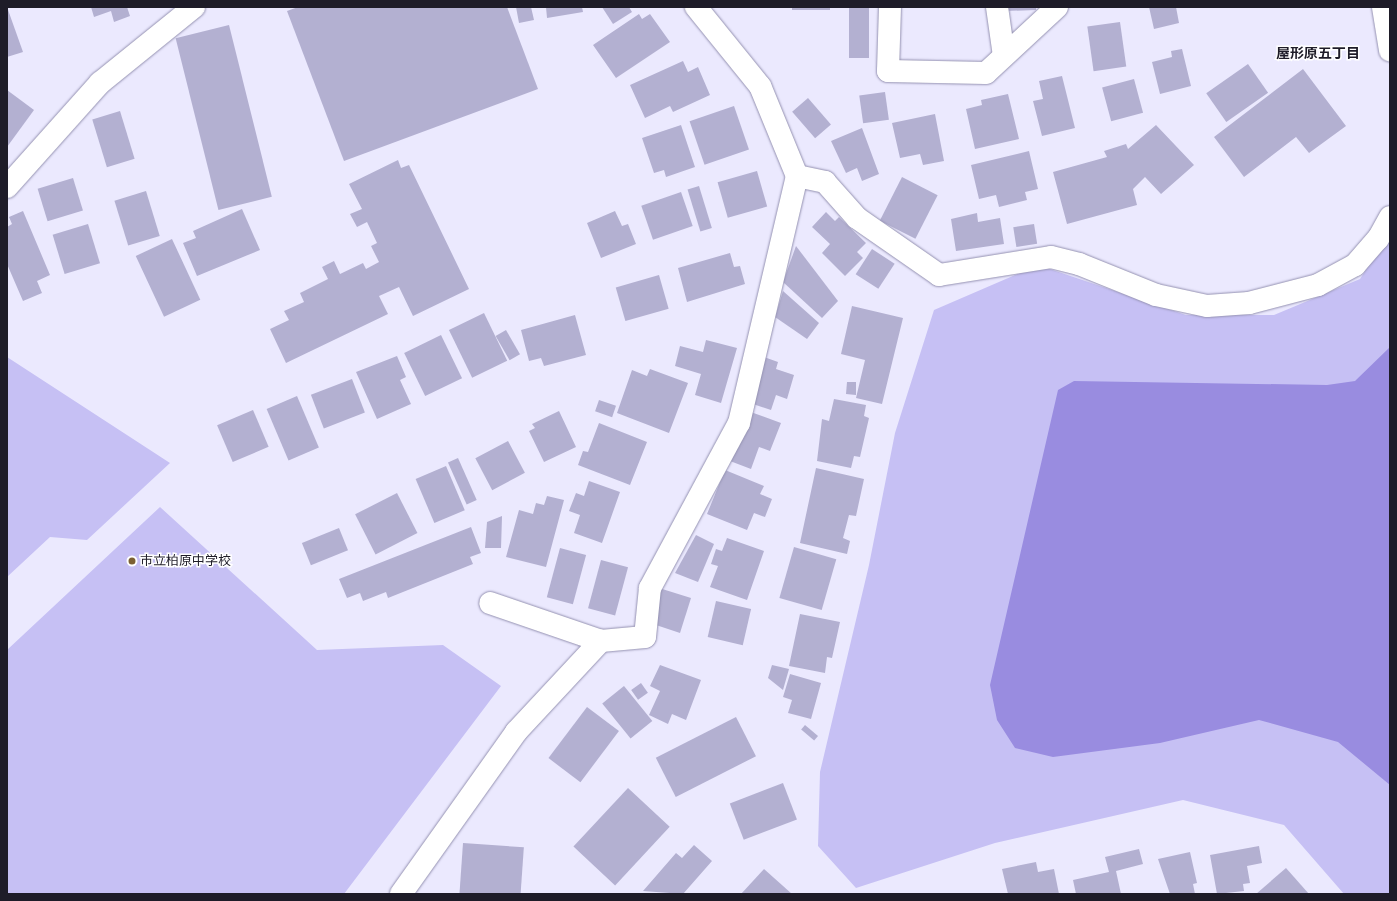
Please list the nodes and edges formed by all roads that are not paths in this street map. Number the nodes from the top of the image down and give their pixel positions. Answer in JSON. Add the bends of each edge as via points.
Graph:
{"nodes":[{"id":1,"x":194,"y":7,"type":"edge"},
{"id":2,"x":696,"y":7,"type":"edge"},
{"id":3,"x":890,"y":7,"type":"edge"},
{"id":4,"x":997,"y":7,"type":"edge"},
{"id":5,"x":1056,"y":7,"type":"edge"},
{"id":6,"x":1384,"y":7,"type":"edge"},
{"id":7,"x":1390,"y":50,"type":"edge"},
{"id":8,"x":1004,"y":56,"type":"junction"},
{"id":9,"x":797,"y":176,"type":"junction"},
{"id":10,"x":7,"y":187,"type":"edge"},
{"id":11,"x":1390,"y":217,"type":"edge"},
{"id":12,"x":490,"y":603,"type":"dead end"},
{"id":13,"x":601,"y":641,"type":"junction"},
{"id":14,"x":401,"y":894,"type":"edge"}],
"edges":[{"from":1,"to":10,"type":"street","via":[[100,83]]},
{"from":2,"to":9,"type":"street","via":[[760,86]]},
{"from":3,"to":8,"type":"street","via":[[888,71],[986,73]]},
{"from":4,"to":8,"type":"street"},
{"from":5,"to":8,"type":"street"},
{"from":6,"to":7,"type":"street"},
{"from":9,"to":11,"type":"street","via":[[825,182],[858,218],[939,275],[1051,257],[1079,264],[1156,295],[1207,306],[1249,303],[1318,285],[1355,265],[1378,239]]},
{"from":9,"to":13,"type":"street","via":[[739,423],[650,588],[645,637]]},
{"from":12,"to":13,"type":"street"},
{"from":13,"to":14,"type":"street","via":[[516,732]]}]}
